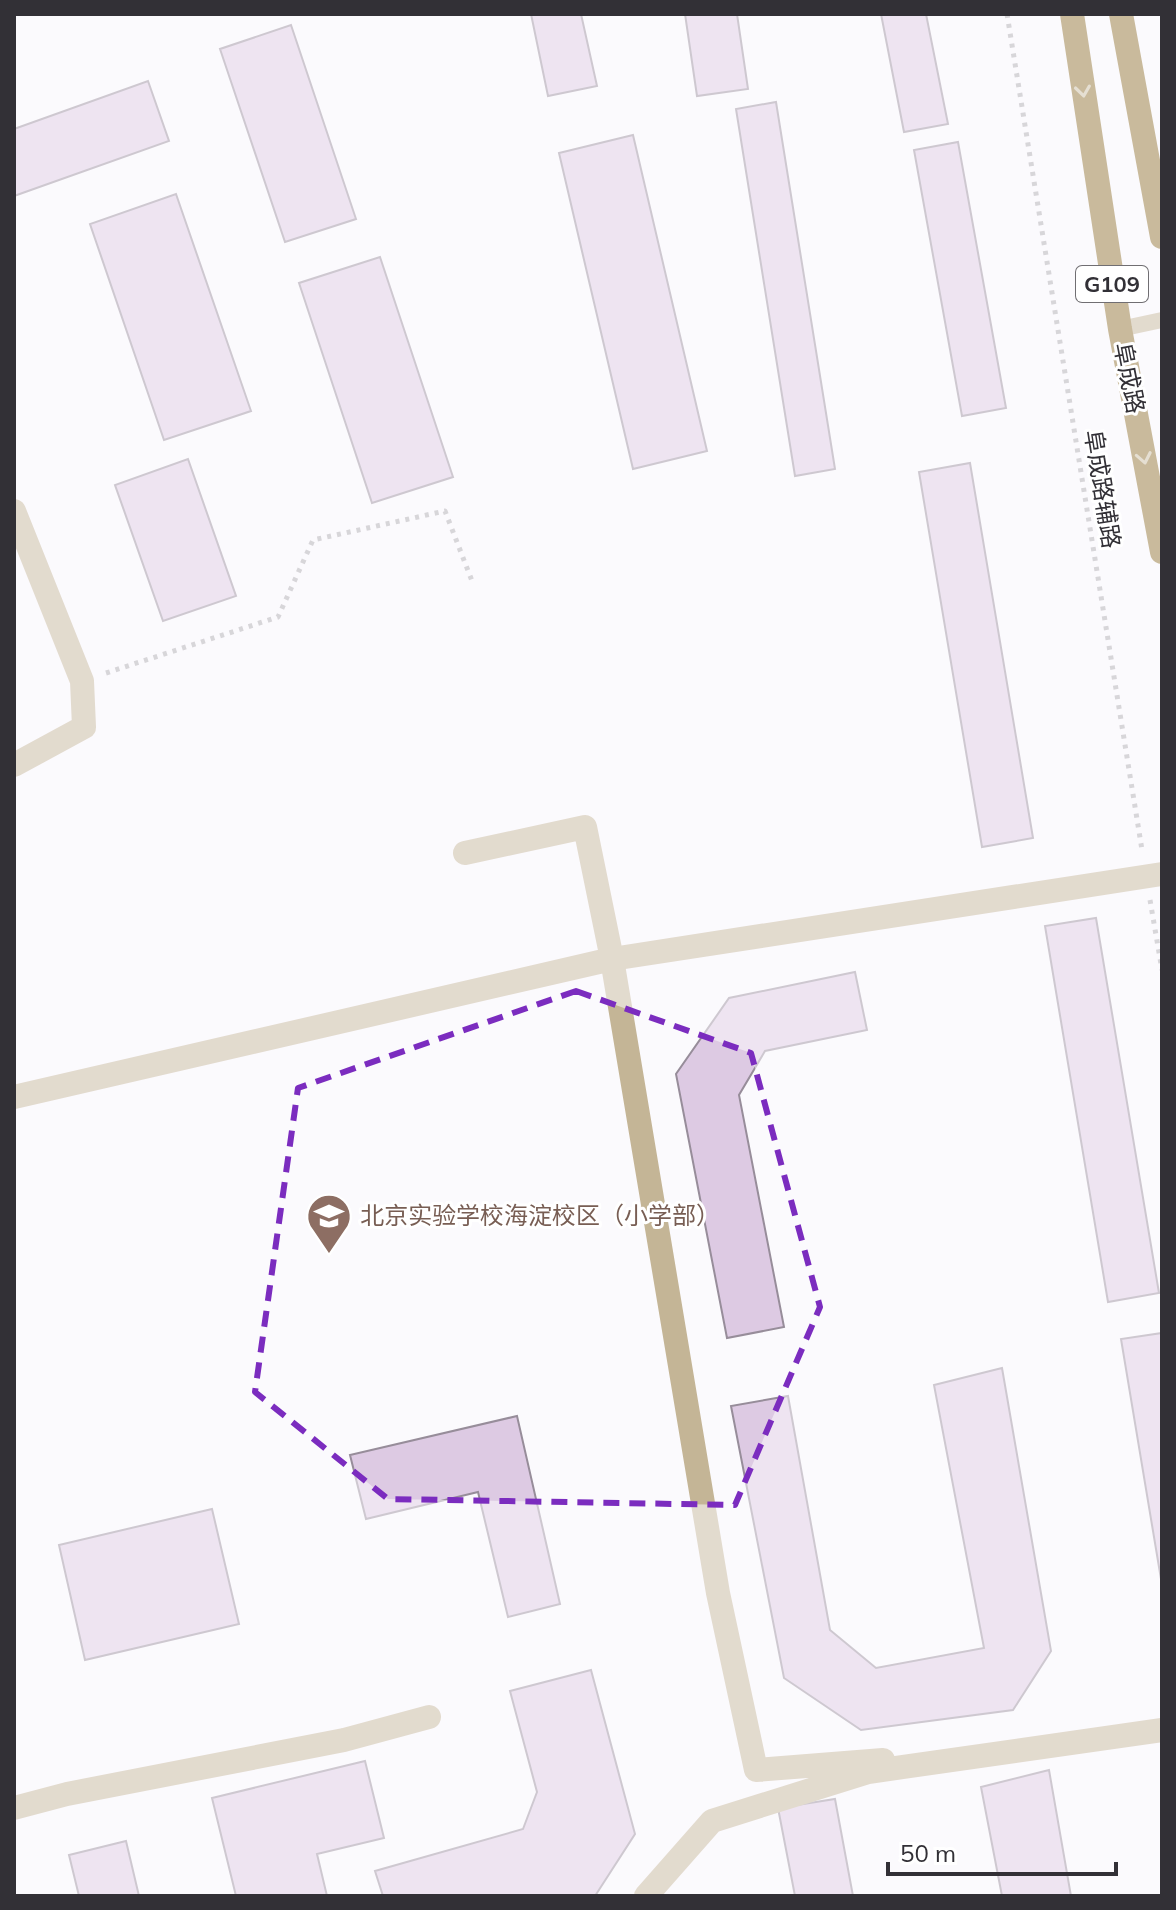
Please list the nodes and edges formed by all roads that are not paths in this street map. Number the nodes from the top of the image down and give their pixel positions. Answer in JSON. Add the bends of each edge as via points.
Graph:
{"nodes":[{"id":1,"x":1072,"y":14,"type":"edge"},
{"id":2,"x":1121,"y":14,"type":"edge"},
{"id":3,"x":1162,"y":237,"type":"edge"},
{"id":4,"x":1162,"y":320,"type":"edge"},
{"id":5,"x":1120,"y":329,"type":"junction"},
{"id":6,"x":14,"y":511,"type":"edge"},
{"id":7,"x":1162,"y":552,"type":"edge"},
{"id":8,"x":14,"y":765,"type":"edge"},
{"id":9,"x":465,"y":853,"type":"dead end"},
{"id":10,"x":1154,"y":875,"type":"edge"},
{"id":11,"x":612,"y":959,"type":"junction"},
{"id":12,"x":14,"y":1097,"type":"edge"},
{"id":13,"x":429,"y":1717,"type":"dead end"},
{"id":14,"x":1162,"y":1730,"type":"edge"},
{"id":15,"x":883,"y":1760,"type":"dead end"},
{"id":16,"x":14,"y":1808,"type":"edge"},
{"id":17,"x":646,"y":1896,"type":"edge"}],
"edges":[{"from":1,"to":5,"type":"highway","name":"阜成路","number":"G109","one_way":true},
{"from":2,"to":3,"type":"highway","number":"G109"},
{"from":4,"to":5,"type":"lane"},
{"from":5,"to":7,"type":"highway","name":"阜成路","number":"G109","one_way":true},
{"from":6,"to":8,"type":"street","via":[[82,681],[84,727]]},
{"from":9,"to":11,"type":"street","via":[[585,827]]},
{"from":10,"to":11,"type":"street"},
{"from":11,"to":12,"type":"street"},
{"from":11,"to":15,"type":"street","via":[[718,1593],[756,1770]]},
{"from":13,"to":16,"type":"street","via":[[344,1740]]},
{"from":14,"to":17,"type":"street","via":[[868,1772],[712,1821]]}]}
